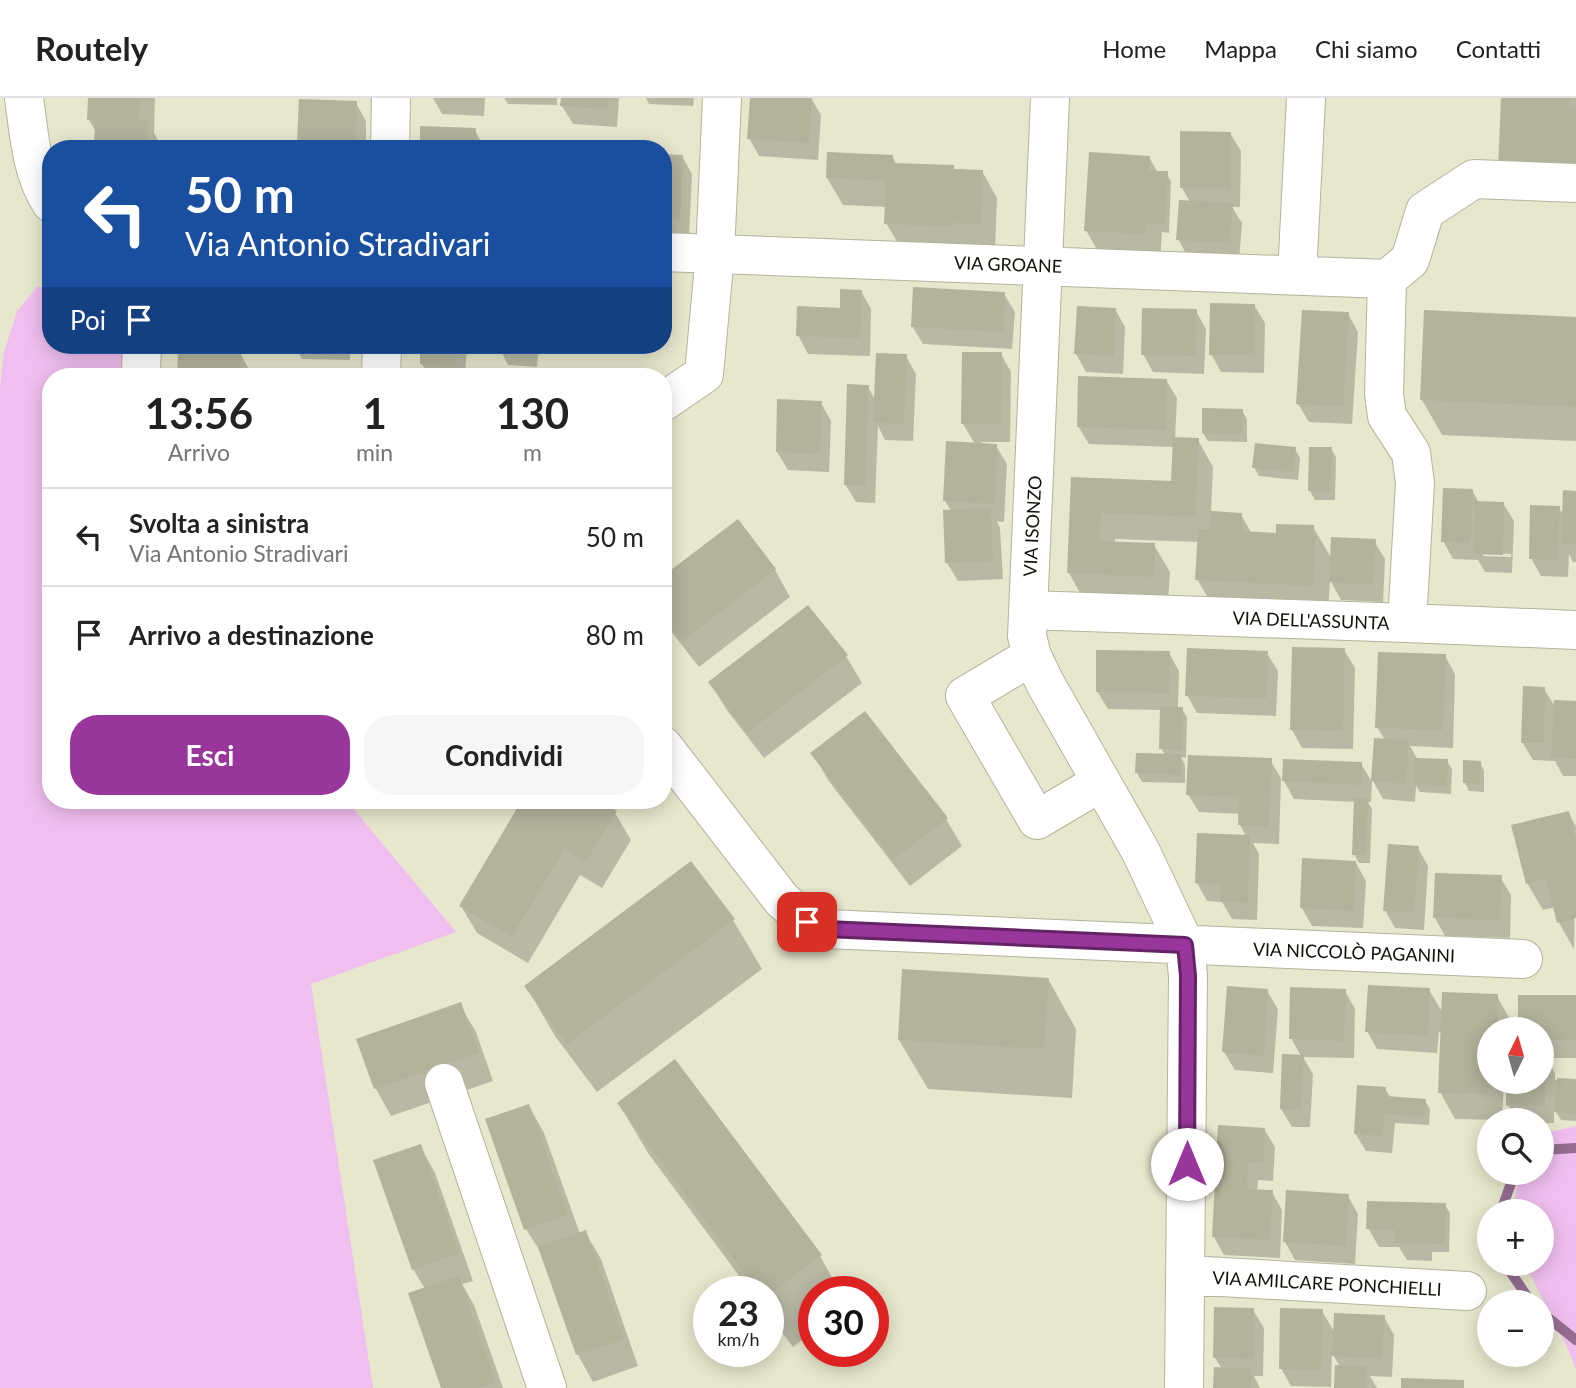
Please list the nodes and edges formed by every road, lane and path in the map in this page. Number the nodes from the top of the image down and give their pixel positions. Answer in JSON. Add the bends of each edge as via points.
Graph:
{"nodes":[{"id":1,"x":24,"y":98,"type":"edge"},
{"id":2,"x":391,"y":98,"type":"edge"},
{"id":3,"x":722,"y":98,"type":"edge"},
{"id":4,"x":1049,"y":98,"type":"edge"},
{"id":5,"x":1306,"y":98,"type":"edge"},
{"id":6,"x":390,"y":140,"type":"edge"},
{"id":7,"x":1576,"y":183,"type":"edge"},
{"id":8,"x":42,"y":188,"type":"edge"},
{"id":9,"x":672,"y":252,"type":"edge"},
{"id":10,"x":715,"y":254,"type":"junction"},
{"id":11,"x":1043,"y":266,"type":"junction"},
{"id":12,"x":1300,"y":275,"type":"junction"},
{"id":13,"x":1387,"y":279,"type":"junction"},
{"id":14,"x":672,"y":396,"type":"edge"},
{"id":15,"x":1028,"y":610,"type":"junction"},
{"id":16,"x":1407,"y":623,"type":"junction"},
{"id":17,"x":1576,"y":630,"type":"edge"},
{"id":18,"x":1032,"y":656,"type":"junction"},
{"id":19,"x":672,"y":758,"type":"edge"},
{"id":20,"x":1101,"y":782,"type":"junction"},
{"id":21,"x":1179,"y":931,"type":"junction"},
{"id":22,"x":1523,"y":960,"type":"dead end"},
{"id":23,"x":444,"y":1083,"type":"dead end"},
{"id":24,"x":1187,"y":1275,"type":"junction"},
{"id":25,"x":1467,"y":1291,"type":"dead end"},
{"id":26,"x":547,"y":1388,"type":"edge"},
{"id":27,"x":1184,"y":1388,"type":"edge"}],
"edges":[{"from":1,"to":8,"type":"street"},
{"from":2,"to":6,"type":"street"},
{"from":3,"to":10,"type":"street"},
{"from":4,"to":11,"type":"street","name":"VIA ISONZO"},
{"from":5,"to":12,"type":"street"},
{"from":7,"to":13,"type":"street","via":[[1474,179],[1425,211],[1410,260]]},
{"from":9,"to":10,"type":"street","name":"VIA GROANE"},
{"from":10,"to":11,"type":"street","name":"VIA GROANE"},
{"from":10,"to":14,"type":"street","via":[[705,374]]},
{"from":11,"to":12,"type":"street","name":"VIA GROANE"},
{"from":11,"to":15,"type":"street","name":"VIA ISONZO"},
{"from":12,"to":13,"type":"street"},
{"from":13,"to":16,"type":"street","name":"VIA DELL'ASSUNTA","via":[[1387,416],[1411,453],[1415,482]]},
{"from":15,"to":16,"type":"street","name":"VIA DELL'ASSUNTA"},
{"from":15,"to":18,"type":"street","name":"VIA ISONZO"},
{"from":16,"to":17,"type":"street"},
{"from":18,"to":20,"type":"street","name":"VIA ISONZO"},
{"from":18,"to":20,"type":"street","via":[[965,696],[1037,820]]},
{"from":19,"to":21,"type":"street","name":"VIA NICCOLÒ PAGANINI","via":[[782,900],[807,922],[826,929]]},
{"from":20,"to":21,"type":"street","name":"VIA ISONZO"},
{"from":21,"to":22,"type":"street","name":"VIA NICCOLÒ PAGANINI"},
{"from":21,"to":24,"type":"street","via":[[1188,976]]},
{"from":23,"to":26,"type":"street"},
{"from":24,"to":25,"type":"street","name":"VIA AMILCARE PONCHIELLI"},
{"from":24,"to":27,"type":"street"}]}
